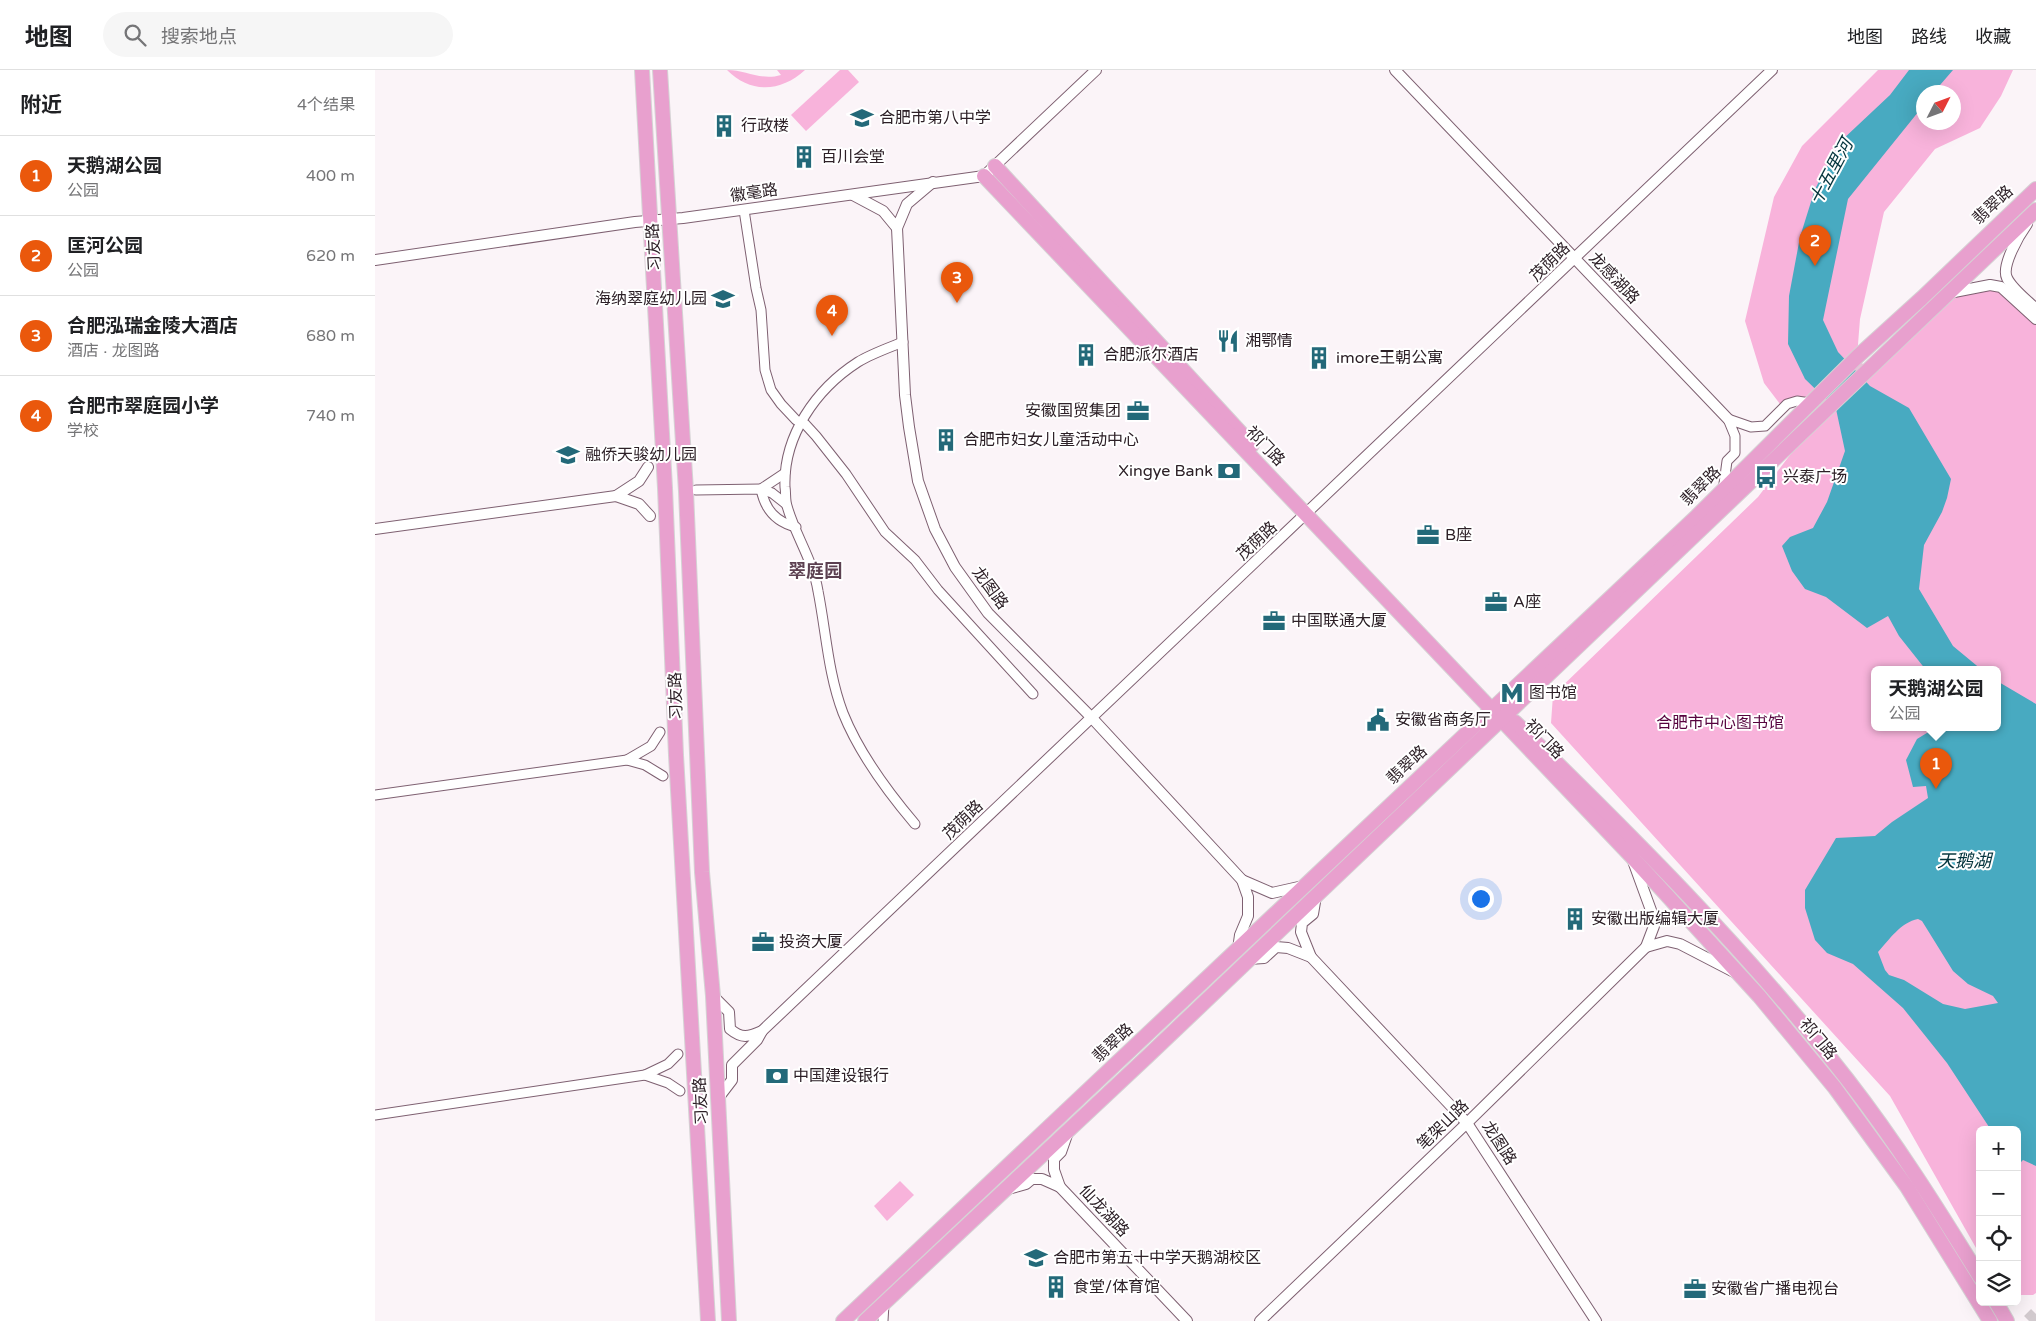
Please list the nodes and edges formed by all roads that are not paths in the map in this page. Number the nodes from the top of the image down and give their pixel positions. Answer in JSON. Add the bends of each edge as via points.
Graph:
{"nodes":[{"id":1,"x":642,"y":70,"type":"edge"},
{"id":2,"x":660,"y":70,"type":"edge"},
{"id":3,"x":1096,"y":70,"type":"edge"},
{"id":4,"x":1395,"y":70,"type":"edge"},
{"id":5,"x":1771,"y":71,"type":"edge"},
{"id":6,"x":995,"y":166,"type":"junction"},
{"id":7,"x":984,"y":176,"type":"junction"},
{"id":8,"x":933,"y":182,"type":"junction"},
{"id":9,"x":2036,"y":189,"type":"edge"},
{"id":10,"x":853,"y":195,"type":"junction"},
{"id":11,"x":744,"y":210,"type":"junction"},
{"id":12,"x":2036,"y":211,"type":"edge"},
{"id":13,"x":671,"y":219,"type":"junction"},
{"id":14,"x":649,"y":221,"type":"junction"},
{"id":15,"x":897,"y":228,"type":"junction"},
{"id":16,"x":1575,"y":259,"type":"junction"},
{"id":17,"x":375,"y":260,"type":"edge"},
{"id":18,"x":1948,"y":293,"type":"junction"},
{"id":19,"x":2036,"y":309,"type":"edge"},
{"id":20,"x":2036,"y":319,"type":"edge"},
{"id":21,"x":903,"y":342,"type":"junction"},
{"id":22,"x":1809,"y":404,"type":"junction"},
{"id":23,"x":1728,"y":419,"type":"junction"},
{"id":24,"x":801,"y":423,"type":"junction"},
{"id":25,"x":647,"y":467,"type":"dead end"},
{"id":26,"x":785,"y":473,"type":"junction"},
{"id":27,"x":761,"y":489,"type":"junction"},
{"id":28,"x":1723,"y":489,"type":"junction"},
{"id":29,"x":696,"y":490,"type":"dead end"},
{"id":30,"x":616,"y":496,"type":"junction"},
{"id":31,"x":786,"y":504,"type":"junction"},
{"id":32,"x":1724,"y":506,"type":"junction"},
{"id":33,"x":1309,"y":512,"type":"junction"},
{"id":34,"x":650,"y":516,"type":"dead end"},
{"id":35,"x":796,"y":527,"type":"junction"},
{"id":36,"x":375,"y":529,"type":"edge"},
{"id":37,"x":1033,"y":694,"type":"dead end"},
{"id":38,"x":1499,"y":712,"type":"junction"},
{"id":39,"x":1092,"y":718,"type":"junction"},
{"id":40,"x":660,"y":732,"type":"dead end"},
{"id":41,"x":627,"y":760,"type":"junction"},
{"id":42,"x":663,"y":776,"type":"dead end"},
{"id":43,"x":375,"y":795,"type":"edge"},
{"id":44,"x":915,"y":824,"type":"dead end"},
{"id":45,"x":1631,"y":856,"type":"junction"},
{"id":46,"x":1242,"y":880,"type":"junction"},
{"id":47,"x":1306,"y":885,"type":"junction"},
{"id":48,"x":1316,"y":895,"type":"junction"},
{"id":49,"x":1646,"y":947,"type":"junction"},
{"id":50,"x":1238,"y":949,"type":"junction"},
{"id":51,"x":1311,"y":957,"type":"junction"},
{"id":52,"x":1249,"y":959,"type":"junction"},
{"id":53,"x":1741,"y":976,"type":"junction"},
{"id":54,"x":713,"y":996,"type":"junction"},
{"id":55,"x":762,"y":1032,"type":"junction"},
{"id":56,"x":679,"y":1054,"type":"dead end"},
{"id":57,"x":645,"y":1075,"type":"junction"},
{"id":58,"x":681,"y":1091,"type":"dead end"},
{"id":59,"x":719,"y":1098,"type":"junction"},
{"id":60,"x":375,"y":1115,"type":"edge"},
{"id":61,"x":1467,"y":1123,"type":"junction"},
{"id":62,"x":1068,"y":1130,"type":"junction"},
{"id":63,"x":1060,"y":1187,"type":"junction"},
{"id":64,"x":1005,"y":1190,"type":"junction"},
{"id":65,"x":1976,"y":1271,"type":"edge"},
{"id":66,"x":884,"y":1303,"type":"junction"},
{"id":67,"x":1998,"y":1306,"type":"edge"},
{"id":68,"x":708,"y":1321,"type":"edge"},
{"id":69,"x":729,"y":1321,"type":"edge"},
{"id":70,"x":843,"y":1321,"type":"edge"},
{"id":71,"x":865,"y":1321,"type":"edge"},
{"id":72,"x":883,"y":1321,"type":"edge"},
{"id":73,"x":1187,"y":1321,"type":"edge"},
{"id":74,"x":1259,"y":1321,"type":"edge"},
{"id":75,"x":1596,"y":1321,"type":"edge"},
{"id":76,"x":1990,"y":1321,"type":"edge"},
{"id":77,"x":2007,"y":1321,"type":"edge"}],
"edges":[{"from":1,"to":14,"type":"main road","name":"习友路"},
{"from":2,"to":13,"type":"main road","name":"习友路"},
{"from":3,"to":6,"type":"street"},
{"from":4,"to":16,"type":"street","name":"龙感湖路"},
{"from":5,"to":16,"type":"street","name":"茂荫路"},
{"from":6,"to":7,"type":"street"},
{"from":6,"to":33,"type":"main road","name":"祁门路"},
{"from":7,"to":8,"type":"street","name":"徽毫路"},
{"from":7,"to":33,"type":"main road","name":"祁门路"},
{"from":8,"to":10,"type":"street","name":"徽毫路"},
{"from":8,"to":15,"type":"street","via":[[907,204]]},
{"from":9,"to":22,"type":"main road","name":"翡翠路"},
{"from":10,"to":11,"type":"street","name":"徽毫路"},
{"from":10,"to":15,"type":"street","via":[[883,211]]},
{"from":11,"to":13,"type":"street","name":"徽毫路"},
{"from":11,"to":24,"type":"street","via":[[761,310],[765,370],[771,390]]},
{"from":12,"to":18,"type":"main road","name":"翡翠路"},
{"from":12,"to":19,"type":"street","via":[[2018,238],[2005,267],[2007,277]]},
{"from":13,"to":14,"type":"street","name":"徽毫路"},
{"from":13,"to":54,"type":"main road","name":"习友路","via":[[702,872]]},
{"from":14,"to":17,"type":"street","name":"徽毫路"},
{"from":14,"to":68,"type":"main road","name":"习友路"},
{"from":15,"to":21,"type":"street","name":"龙图路"},
{"from":16,"to":23,"type":"street","name":"龙感湖路"},
{"from":16,"to":33,"type":"street","name":"茂荫路"},
{"from":18,"to":20,"type":"street","via":[[1990,285],[2001,287]]},
{"from":18,"to":32,"type":"main road","name":"翡翠路"},
{"from":21,"to":24,"type":"street","via":[[859,361],[824,388]]},
{"from":21,"to":39,"type":"street","name":"龙图路","via":[[909,427],[918,481],[935,529],[987,613]]},
{"from":22,"to":23,"type":"street","via":[[1797,401],[1787,404],[1765,426],[1751,428]]},
{"from":22,"to":28,"type":"main road","name":"翡翠路"},
{"from":23,"to":28,"type":"street","via":[[1735,436],[1735,453],[1727,461]]},
{"from":24,"to":26,"type":"street","via":[[789,448]]},
{"from":24,"to":37,"type":"street","via":[[816,436],[846,474],[885,532],[915,560],[938,590]]},
{"from":25,"to":30,"type":"street","via":[[639,481]]},
{"from":26,"to":27,"type":"street"},
{"from":26,"to":31,"type":"street"},
{"from":27,"to":29,"type":"street"},
{"from":27,"to":31,"type":"street"},
{"from":27,"to":35,"type":"street","via":[[773,516]]},
{"from":28,"to":32,"type":"street"},
{"from":28,"to":38,"type":"main road","name":"翡翠路"},
{"from":30,"to":34,"type":"street","via":[[639,504]]},
{"from":30,"to":36,"type":"street"},
{"from":31,"to":35,"type":"street"},
{"from":32,"to":38,"type":"main road","name":"翡翠路"},
{"from":33,"to":38,"type":"main road","name":"祁门路"},
{"from":33,"to":39,"type":"street","name":"茂荫路"},
{"from":35,"to":44,"type":"street","via":[[818,589],[832,672],[843,712],[891,795]]},
{"from":38,"to":45,"type":"main road","name":"祁门路"},
{"from":38,"to":47,"type":"main road","name":"翡翠路"},
{"from":38,"to":48,"type":"main road","name":"翡翠路"},
{"from":38,"to":65,"type":"main road","name":"祁门路","via":[[1642,846],[1770,987],[1847,1079],[1919,1179]]},
{"from":39,"to":46,"type":"street","name":"龙图路"},
{"from":39,"to":55,"type":"street","name":"茂荫路"},
{"from":40,"to":41,"type":"street","via":[[651,746]]},
{"from":41,"to":42,"type":"street","via":[[645,765]]},
{"from":41,"to":43,"type":"street"},
{"from":45,"to":49,"type":"street","via":[[1652,913],[1654,926]]},
{"from":45,"to":53,"type":"main road","name":"祁门路"},
{"from":46,"to":47,"type":"street","via":[[1272,893]]},
{"from":46,"to":50,"type":"street","via":[[1248,897],[1248,916]]},
{"from":47,"to":50,"type":"main road","name":"翡翠路"},
{"from":48,"to":51,"type":"street","via":[[1313,914],[1302,924],[1301,932]]},
{"from":48,"to":52,"type":"main road","name":"翡翠路"},
{"from":49,"to":53,"type":"street","via":[[1667,940]]},
{"from":49,"to":61,"type":"street","name":"笔架山路"},
{"from":50,"to":70,"type":"main road","name":"翡翠路"},
{"from":51,"to":52,"type":"street","via":[[1276,947],[1264,958]]},
{"from":51,"to":61,"type":"street","name":"龙图路"},
{"from":52,"to":62,"type":"main road","name":"翡翠路"},
{"from":53,"to":76,"type":"main road","name":"祁门路","via":[[1835,1088],[1907,1187]]},
{"from":54,"to":55,"type":"street","via":[[729,1012],[730,1029],[739,1036],[747,1038]]},
{"from":54,"to":59,"type":"main road","name":"习友路"},
{"from":55,"to":59,"type":"street","name":"茂荫路","via":[[732,1065],[732,1080]]},
{"from":56,"to":57,"type":"street","via":[[668,1064]]},
{"from":57,"to":58,"type":"street"},
{"from":57,"to":60,"type":"street"},
{"from":59,"to":69,"type":"main road","name":"习友路"},
{"from":61,"to":74,"type":"street","name":"笔架山路"},
{"from":61,"to":75,"type":"street","name":"龙图路"},
{"from":62,"to":63,"type":"street","via":[[1061,1152],[1055,1159],[1054,1170]]},
{"from":62,"to":64,"type":"main road","name":"翡翠路"},
{"from":63,"to":64,"type":"street","via":[[1032,1178],[1026,1184]]},
{"from":63,"to":73,"type":"street","name":"仙龙湖路"},
{"from":64,"to":66,"type":"main road","name":"翡翠路"},
{"from":66,"to":71,"type":"main road","name":"翡翠路"},
{"from":66,"to":72,"type":"street"},
{"from":67,"to":77,"type":"main road"}]}
